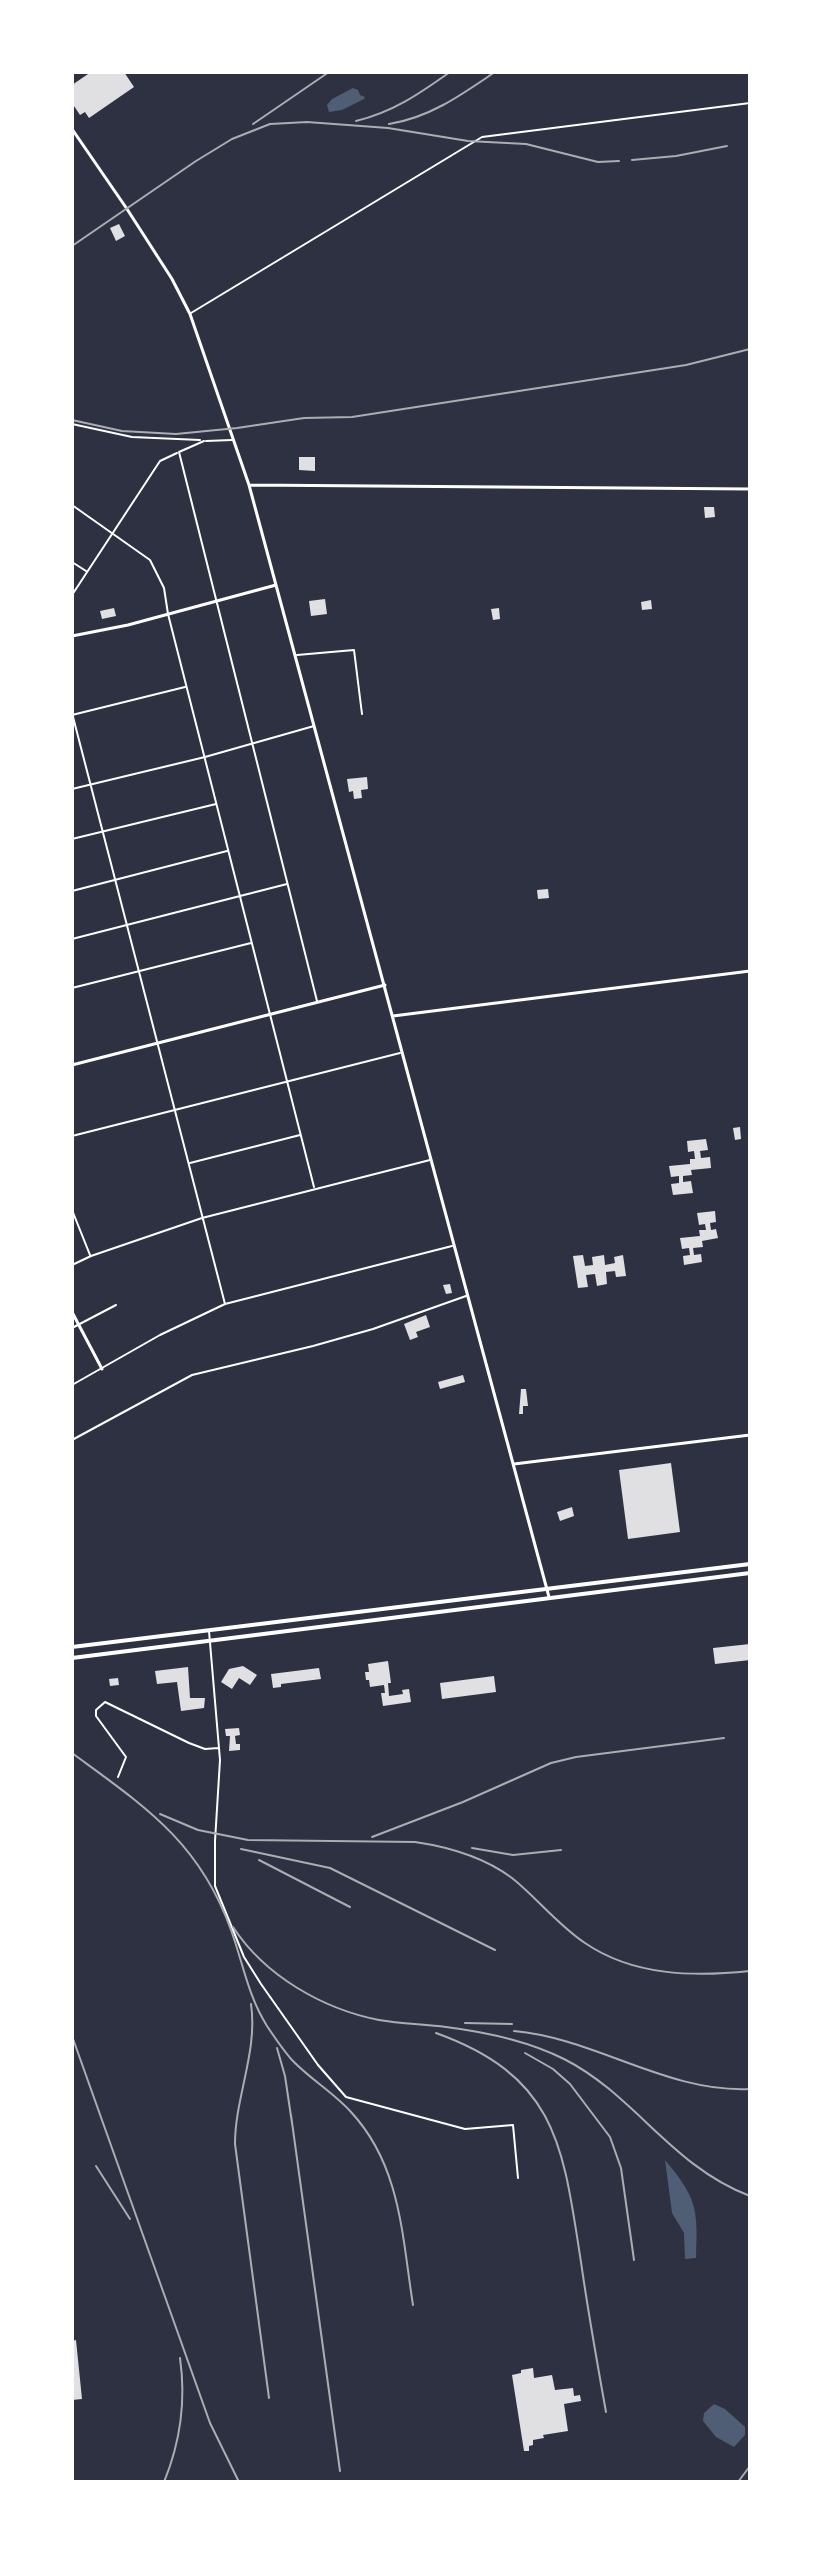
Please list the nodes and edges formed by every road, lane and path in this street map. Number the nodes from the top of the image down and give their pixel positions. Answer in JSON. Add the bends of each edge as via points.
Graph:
{"nodes":[{"id":1,"x":750,"y":103,"type":"edge"},
{"id":2,"x":72,"y":129,"type":"edge"},
{"id":3,"x":190,"y":314,"type":"junction"},
{"id":4,"x":72,"y":424,"type":"edge"},
{"id":5,"x":233,"y":440,"type":"junction"},
{"id":6,"x":204,"y":441,"type":"junction"},
{"id":7,"x":179,"y":452,"type":"junction"},
{"id":8,"x":249,"y":485,"type":"junction"},
{"id":9,"x":750,"y":489,"type":"edge"},
{"id":10,"x":72,"y":505,"type":"edge"},
{"id":11,"x":113,"y":533,"type":"junction"},
{"id":12,"x":72,"y":562,"type":"edge"},
{"id":13,"x":87,"y":572,"type":"junction"},
{"id":14,"x":276,"y":585,"type":"junction"},
{"id":15,"x":72,"y":595,"type":"edge"},
{"id":16,"x":215,"y":602,"type":"junction"},
{"id":17,"x":168,"y":614,"type":"junction"},
{"id":18,"x":72,"y":636,"type":"edge"},
{"id":19,"x":296,"y":656,"type":"junction"},
{"id":20,"x":187,"y":687,"type":"junction"},
{"id":21,"x":72,"y":714,"type":"edge"},
{"id":22,"x":362,"y":714,"type":"dead end"},
{"id":23,"x":315,"y":726,"type":"junction"},
{"id":24,"x":251,"y":744,"type":"junction"},
{"id":25,"x":205,"y":757,"type":"junction"},
{"id":26,"x":92,"y":784,"type":"junction"},
{"id":27,"x":72,"y":789,"type":"edge"},
{"id":28,"x":217,"y":804,"type":"junction"},
{"id":29,"x":103,"y":831,"type":"junction"},
{"id":30,"x":72,"y":839,"type":"edge"},
{"id":31,"x":228,"y":851,"type":"junction"},
{"id":32,"x":116,"y":880,"type":"junction"},
{"id":33,"x":288,"y":884,"type":"junction"},
{"id":34,"x":72,"y":891,"type":"edge"},
{"id":35,"x":241,"y":897,"type":"junction"},
{"id":36,"x":127,"y":925,"type":"junction"},
{"id":37,"x":72,"y":939,"type":"edge"},
{"id":38,"x":253,"y":943,"type":"junction"},
{"id":39,"x":750,"y":971,"type":"edge"},
{"id":40,"x":139,"y":972,"type":"junction"},
{"id":41,"x":385,"y":985,"type":"junction"},
{"id":42,"x":72,"y":988,"type":"edge"},
{"id":43,"x":318,"y":1003,"type":"junction"},
{"id":44,"x":270,"y":1014,"type":"junction"},
{"id":45,"x":393,"y":1016,"type":"junction"},
{"id":46,"x":157,"y":1043,"type":"junction"},
{"id":47,"x":401,"y":1053,"type":"junction"},
{"id":48,"x":72,"y":1065,"type":"edge"},
{"id":49,"x":287,"y":1081,"type":"junction"},
{"id":50,"x":176,"y":1109,"type":"junction"},
{"id":51,"x":301,"y":1134,"type":"junction"},
{"id":52,"x":72,"y":1136,"type":"edge"},
{"id":53,"x":430,"y":1160,"type":"junction"},
{"id":54,"x":188,"y":1163,"type":"junction"},
{"id":55,"x":314,"y":1187,"type":"junction"},
{"id":56,"x":72,"y":1210,"type":"edge"},
{"id":57,"x":202,"y":1218,"type":"junction"},
{"id":58,"x":454,"y":1245,"type":"junction"},
{"id":59,"x":91,"y":1256,"type":"junction"},
{"id":60,"x":72,"y":1265,"type":"edge"},
{"id":61,"x":467,"y":1295,"type":"junction"},
{"id":62,"x":225,"y":1304,"type":"junction"},
{"id":63,"x":116,"y":1305,"type":"dead end"},
{"id":64,"x":72,"y":1312,"type":"edge"},
{"id":65,"x":79,"y":1325,"type":"junction"},
{"id":66,"x":72,"y":1328,"type":"edge"},
{"id":67,"x":102,"y":1369,"type":"junction"},
{"id":68,"x":72,"y":1385,"type":"edge"},
{"id":69,"x":750,"y":1435,"type":"edge"},
{"id":70,"x":72,"y":1440,"type":"edge"},
{"id":71,"x":514,"y":1464,"type":"junction"},
{"id":72,"x":750,"y":1564,"type":"edge"},
{"id":73,"x":750,"y":1573,"type":"edge"},
{"id":74,"x":547,"y":1588,"type":"junction"},
{"id":75,"x":549,"y":1597,"type":"junction"},
{"id":76,"x":209,"y":1630,"type":"junction"},
{"id":77,"x":209,"y":1640,"type":"junction"},
{"id":78,"x":72,"y":1647,"type":"edge"},
{"id":79,"x":72,"y":1658,"type":"edge"},
{"id":80,"x":219,"y":1748,"type":"junction"},
{"id":81,"x":118,"y":1777,"type":"dead end"},
{"id":82,"x":518,"y":2178,"type":"dead end"}],
"edges":[{"from":1,"to":3,"type":"street","via":[[482,137]]},
{"from":2,"to":3,"type":"main road"},
{"from":3,"to":5,"type":"main road"},
{"from":4,"to":6,"type":"street","via":[[132,437]]},
{"from":5,"to":6,"type":"street"},
{"from":5,"to":8,"type":"main road"},
{"from":6,"to":7,"type":"street"},
{"from":7,"to":11,"type":"street","via":[[160,461]]},
{"from":7,"to":16,"type":"street"},
{"from":8,"to":9,"type":"main road"},
{"from":8,"to":14,"type":"main road"},
{"from":10,"to":11,"type":"street"},
{"from":11,"to":13,"type":"street"},
{"from":11,"to":17,"type":"street","via":[[156,567]]},
{"from":12,"to":13,"type":"street"},
{"from":13,"to":15,"type":"street"},
{"from":14,"to":16,"type":"main road"},
{"from":14,"to":19,"type":"main road"},
{"from":16,"to":17,"type":"main road"},
{"from":16,"to":24,"type":"street"},
{"from":17,"to":18,"type":"main road"},
{"from":17,"to":20,"type":"street"},
{"from":19,"to":22,"type":"street","via":[[354,650]]},
{"from":19,"to":23,"type":"main road"},
{"from":20,"to":21,"type":"street"},
{"from":20,"to":25,"type":"street"},
{"from":21,"to":26,"type":"street"},
{"from":23,"to":24,"type":"street"},
{"from":23,"to":41,"type":"main road"},
{"from":24,"to":25,"type":"street"},
{"from":24,"to":33,"type":"street"},
{"from":25,"to":26,"type":"street"},
{"from":25,"to":28,"type":"street"},
{"from":26,"to":27,"type":"street"},
{"from":26,"to":29,"type":"street"},
{"from":28,"to":29,"type":"street"},
{"from":28,"to":31,"type":"street"},
{"from":29,"to":30,"type":"street"},
{"from":29,"to":32,"type":"street"},
{"from":31,"to":32,"type":"street"},
{"from":31,"to":35,"type":"street"},
{"from":32,"to":34,"type":"street"},
{"from":32,"to":36,"type":"street"},
{"from":33,"to":35,"type":"street"},
{"from":33,"to":43,"type":"street"},
{"from":35,"to":36,"type":"street"},
{"from":35,"to":38,"type":"street"},
{"from":36,"to":37,"type":"street"},
{"from":36,"to":40,"type":"street"},
{"from":38,"to":40,"type":"street"},
{"from":38,"to":44,"type":"street"},
{"from":39,"to":45,"type":"main road"},
{"from":40,"to":42,"type":"street"},
{"from":40,"to":46,"type":"street"},
{"from":41,"to":43,"type":"main road"},
{"from":41,"to":45,"type":"main road"},
{"from":43,"to":44,"type":"main road"},
{"from":44,"to":46,"type":"main road"},
{"from":44,"to":49,"type":"street"},
{"from":45,"to":47,"type":"main road"},
{"from":46,"to":48,"type":"main road"},
{"from":46,"to":50,"type":"street"},
{"from":47,"to":49,"type":"street"},
{"from":47,"to":53,"type":"main road"},
{"from":49,"to":50,"type":"street"},
{"from":49,"to":51,"type":"street"},
{"from":50,"to":52,"type":"street"},
{"from":50,"to":54,"type":"street"},
{"from":51,"to":54,"type":"street"},
{"from":51,"to":55,"type":"street"},
{"from":53,"to":55,"type":"street"},
{"from":53,"to":58,"type":"main road"},
{"from":54,"to":57,"type":"street"},
{"from":55,"to":57,"type":"street"},
{"from":56,"to":59,"type":"street"},
{"from":57,"to":59,"type":"street"},
{"from":57,"to":62,"type":"street"},
{"from":58,"to":61,"type":"main road"},
{"from":58,"to":62,"type":"street"},
{"from":59,"to":60,"type":"street"},
{"from":61,"to":70,"type":"street","via":[[373,1329],[192,1375]]},
{"from":61,"to":71,"type":"main road"},
{"from":62,"to":67,"type":"street"},
{"from":63,"to":65,"type":"street"},
{"from":64,"to":65,"type":"main road"},
{"from":65,"to":66,"type":"street"},
{"from":65,"to":67,"type":"main road"},
{"from":67,"to":68,"type":"street"},
{"from":69,"to":71,"type":"main road"},
{"from":71,"to":74,"type":"main road"},
{"from":72,"to":74,"type":"main road"},
{"from":73,"to":75,"type":"main road"},
{"from":74,"to":75,"type":"main road"},
{"from":74,"to":76,"type":"main road"},
{"from":75,"to":77,"type":"main road"},
{"from":76,"to":77,"type":"street"},
{"from":76,"to":78,"type":"main road"},
{"from":77,"to":79,"type":"main road"},
{"from":77,"to":80,"type":"street"},
{"from":80,"to":81,"type":"street","via":[[189,1743],[105,1702],[96,1716],[126,1757]]},
{"from":80,"to":82,"type":"street","via":[[215,1886],[261,1984],[346,2097],[465,2129],[513,2125]]}]}
